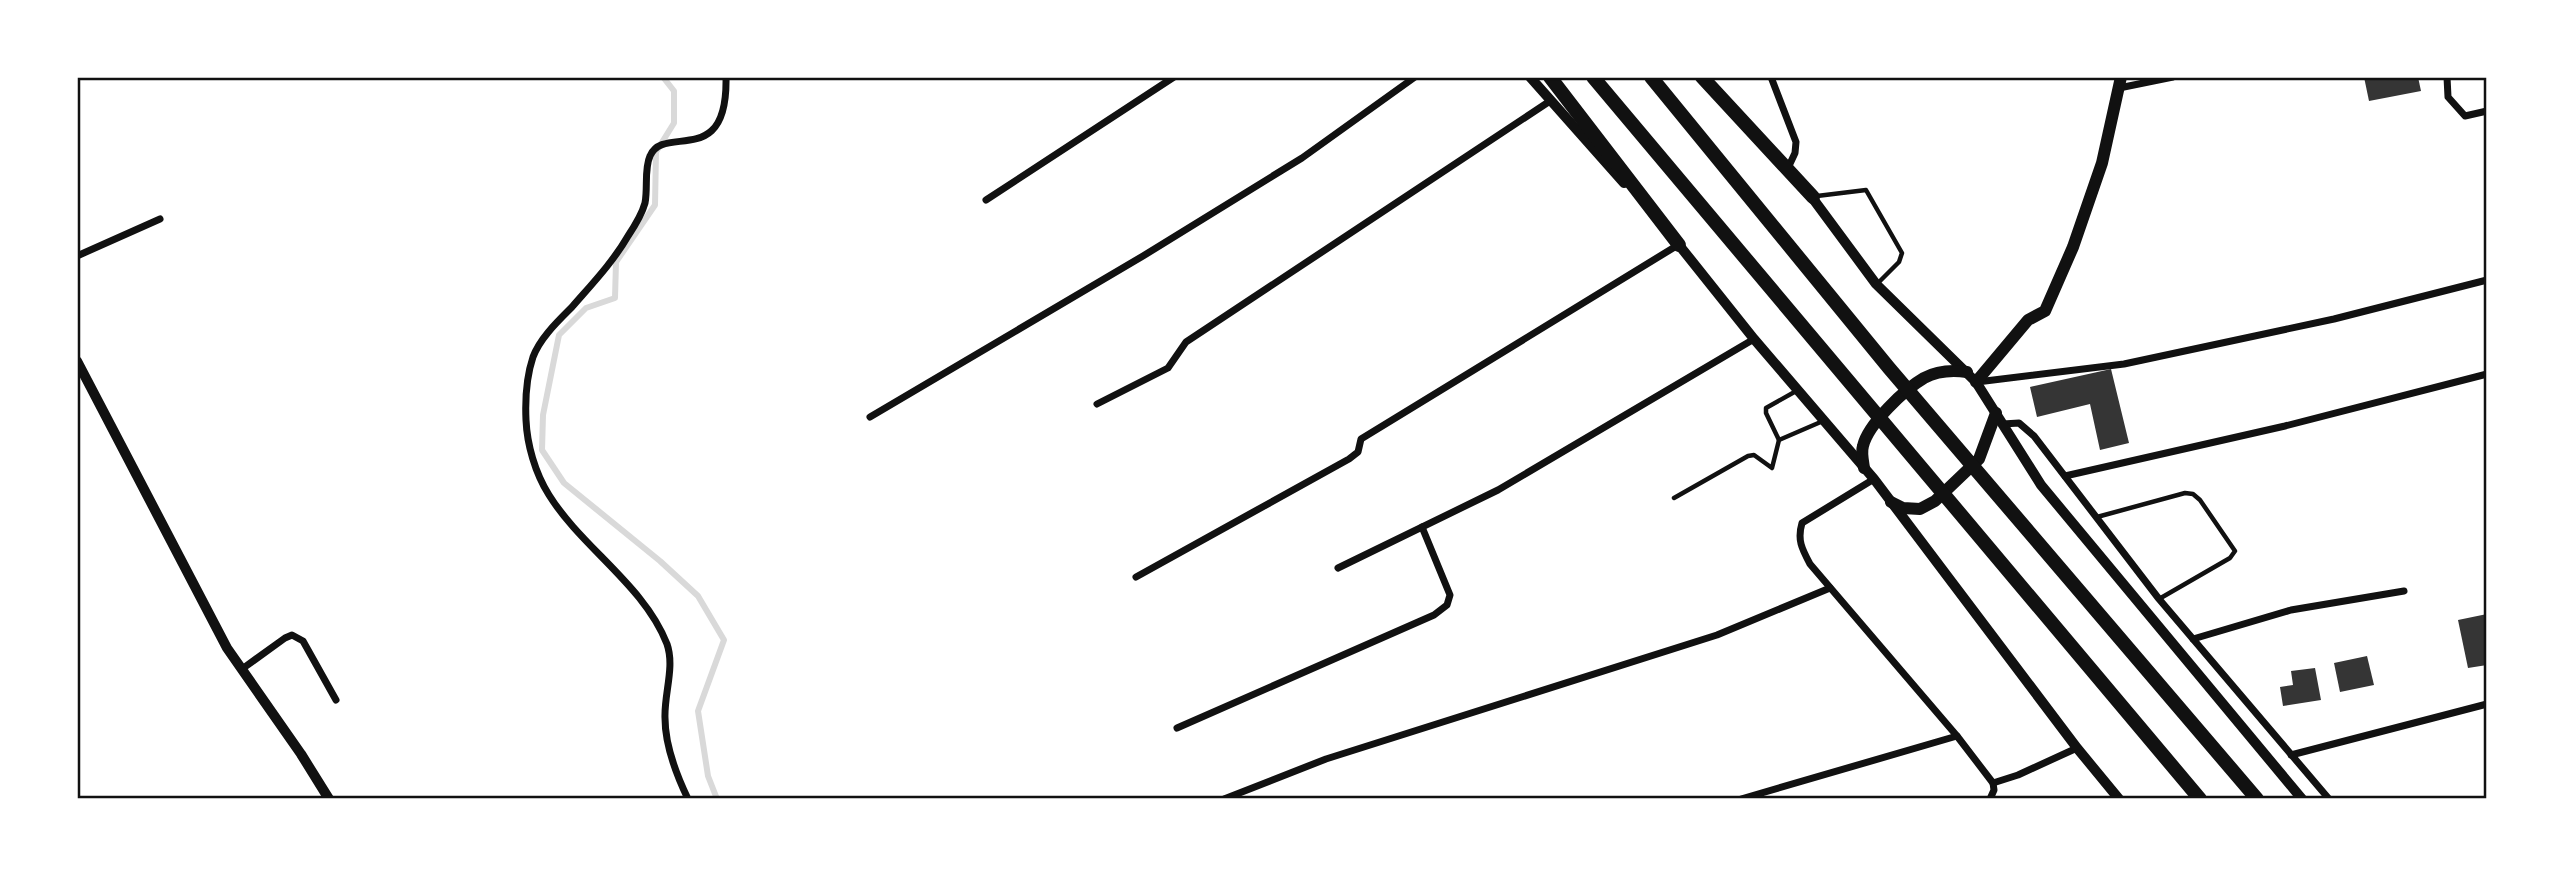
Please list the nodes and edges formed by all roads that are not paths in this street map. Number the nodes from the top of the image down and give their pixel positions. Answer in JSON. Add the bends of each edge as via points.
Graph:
{"nodes":[{"id":1,"x":726,"y":77,"type":"edge"},
{"id":2,"x":1174,"y":77,"type":"edge"},
{"id":3,"x":1415,"y":77,"type":"edge"},
{"id":4,"x":1530,"y":77,"type":"edge"},
{"id":5,"x":1550,"y":77,"type":"edge"},
{"id":6,"x":1593,"y":77,"type":"edge"},
{"id":7,"x":1651,"y":77,"type":"edge"},
{"id":8,"x":1702,"y":77,"type":"edge"},
{"id":9,"x":1712,"y":77,"type":"edge"},
{"id":10,"x":1772,"y":77,"type":"edge"},
{"id":11,"x":2173,"y":77,"type":"edge"},
{"id":12,"x":2447,"y":77,"type":"edge"},
{"id":13,"x":2120,"y":82,"type":"edge"},
{"id":14,"x":1550,"y":101,"type":"junction"},
{"id":15,"x":2487,"y":111,"type":"edge"},
{"id":16,"x":1788,"y":168,"type":"junction"},
{"id":17,"x":1812,"y":197,"type":"junction"},
{"id":18,"x":986,"y":200,"type":"dead end"},
{"id":19,"x":160,"y":219,"type":"dead end"},
{"id":20,"x":1679,"y":244,"type":"junction"},
{"id":21,"x":77,"y":256,"type":"edge"},
{"id":22,"x":2487,"y":280,"type":"edge"},
{"id":23,"x":1876,"y":284,"type":"junction"},
{"id":24,"x":1754,"y":340,"type":"junction"},
{"id":25,"x":77,"y":361,"type":"edge"},
{"id":26,"x":1966,"y":372,"type":"junction"},
{"id":27,"x":2487,"y":374,"type":"edge"},
{"id":28,"x":1976,"y":382,"type":"junction"},
{"id":29,"x":1798,"y":390,"type":"junction"},
{"id":30,"x":1097,"y":404,"type":"dead end"},
{"id":31,"x":870,"y":416,"type":"dead end"},
{"id":32,"x":1999,"y":419,"type":"junction"},
{"id":33,"x":1824,"y":421,"type":"junction"},
{"id":34,"x":1779,"y":440,"type":"junction"},
{"id":35,"x":1864,"y":468,"type":"junction"},
{"id":36,"x":2065,"y":476,"type":"junction"},
{"id":37,"x":1874,"y":479,"type":"junction"},
{"id":38,"x":1674,"y":498,"type":"dead end"},
{"id":39,"x":1891,"y":502,"type":"junction"},
{"id":40,"x":2097,"y":517,"type":"junction"},
{"id":41,"x":1422,"y":527,"type":"junction"},
{"id":42,"x":1338,"y":568,"type":"dead end"},
{"id":43,"x":1136,"y":577,"type":"dead end"},
{"id":44,"x":1830,"y":588,"type":"junction"},
{"id":45,"x":2404,"y":591,"type":"dead end"},
{"id":46,"x":2159,"y":598,"type":"junction"},
{"id":47,"x":2193,"y":639,"type":"junction"},
{"id":48,"x":242,"y":669,"type":"junction"},
{"id":49,"x":336,"y":699,"type":"dead end"},
{"id":50,"x":2487,"y":704,"type":"edge"},
{"id":51,"x":1177,"y":728,"type":"dead end"},
{"id":52,"x":1957,"y":736,"type":"junction"},
{"id":53,"x":2077,"y":748,"type":"junction"},
{"id":54,"x":2291,"y":755,"type":"junction"},
{"id":55,"x":1993,"y":783,"type":"junction"},
{"id":56,"x":329,"y":799,"type":"edge"},
{"id":57,"x":688,"y":799,"type":"edge"},
{"id":58,"x":1224,"y":799,"type":"edge"},
{"id":59,"x":1741,"y":799,"type":"edge"},
{"id":60,"x":1990,"y":799,"type":"edge"},
{"id":61,"x":2119,"y":799,"type":"edge"},
{"id":62,"x":2200,"y":799,"type":"edge"},
{"id":63,"x":2257,"y":799,"type":"edge"},
{"id":64,"x":2302,"y":799,"type":"edge"},
{"id":65,"x":2329,"y":799,"type":"edge"}],
"edges":[{"from":1,"to":57,"type":"street","via":[[726,103],[711,131],[652,152],[644,205],[628,237],[534,354],[525,391],[527,442],[547,493],[651,613],[668,646],[667,744]]},
{"from":2,"to":18,"type":"street"},
{"from":3,"to":31,"type":"street","via":[[1302,158]]},
{"from":4,"to":14,"type":"street"},
{"from":5,"to":20,"type":"highway"},
{"from":6,"to":62,"type":"highway"},
{"from":7,"to":63,"type":"highway","via":[[1889,368]]},
{"from":8,"to":17,"type":"highway"},
{"from":9,"to":16,"type":"street"},
{"from":10,"to":16,"type":"street","via":[[1796,142]]},
{"from":11,"to":13,"type":"street"},
{"from":12,"to":15,"type":"street","via":[[2448,97],[2465,116]]},
{"from":13,"to":28,"type":"main road","via":[[2102,163],[2045,311],[2028,320]]},
{"from":14,"to":20,"type":"street"},
{"from":14,"to":30,"type":"street","via":[[1185,342],[1168,368]]},
{"from":16,"to":17,"type":"street"},
{"from":17,"to":23,"type":"street"},
{"from":17,"to":23,"type":"lane","via":[[1866,190],[1902,253]]},
{"from":19,"to":21,"type":"street"},
{"from":20,"to":24,"type":"street"},
{"from":20,"to":43,"type":"street","via":[[1361,439],[1358,452],[1349,459]]},
{"from":22,"to":28,"type":"street","via":[[2334,319],[2124,364]]},
{"from":23,"to":26,"type":"street"},
{"from":24,"to":29,"type":"street"},
{"from":24,"to":41,"type":"street","via":[[1498,490]]},
{"from":25,"to":48,"type":"street"},
{"from":26,"to":28,"type":"street"},
{"from":26,"to":35,"type":"main road","via":[[1952,369],[1925,377],[1899,398],[1873,425],[1862,447]]},
{"from":27,"to":36,"type":"street"},
{"from":28,"to":32,"type":"street"},
{"from":29,"to":33,"type":"street"},
{"from":29,"to":34,"type":"lane","via":[[1766,408]]},
{"from":32,"to":36,"type":"street","via":[[2025,426]]},
{"from":32,"to":39,"type":"main road","via":[[1979,459],[1935,501],[1920,509]]},
{"from":32,"to":64,"type":"street","via":[[2041,485]]},
{"from":33,"to":34,"type":"lane"},
{"from":33,"to":35,"type":"street"},
{"from":34,"to":38,"type":"lane","via":[[1772,468],[1754,455],[1748,456]]},
{"from":35,"to":37,"type":"street"},
{"from":36,"to":40,"type":"street"},
{"from":37,"to":39,"type":"street"},
{"from":37,"to":44,"type":"street","via":[[1802,523],[1801,548]]},
{"from":39,"to":53,"type":"street"},
{"from":40,"to":46,"type":"street"},
{"from":40,"to":46,"type":"lane","via":[[2185,493],[2200,500],[2235,551]]},
{"from":41,"to":42,"type":"street"},
{"from":41,"to":51,"type":"street","via":[[1450,595],[1447,605],[1434,615]]},
{"from":44,"to":52,"type":"street"},
{"from":44,"to":58,"type":"street","via":[[1717,635],[1326,759]]},
{"from":45,"to":47,"type":"street","via":[[2291,610]]},
{"from":46,"to":47,"type":"street"},
{"from":47,"to":54,"type":"street"},
{"from":48,"to":49,"type":"street","via":[[292,635],[303,640]]},
{"from":48,"to":56,"type":"street"},
{"from":50,"to":54,"type":"street"},
{"from":52,"to":55,"type":"street"},
{"from":52,"to":59,"type":"street"},
{"from":53,"to":55,"type":"street"},
{"from":53,"to":61,"type":"street"},
{"from":54,"to":65,"type":"street"},
{"from":55,"to":60,"type":"street"}]}
